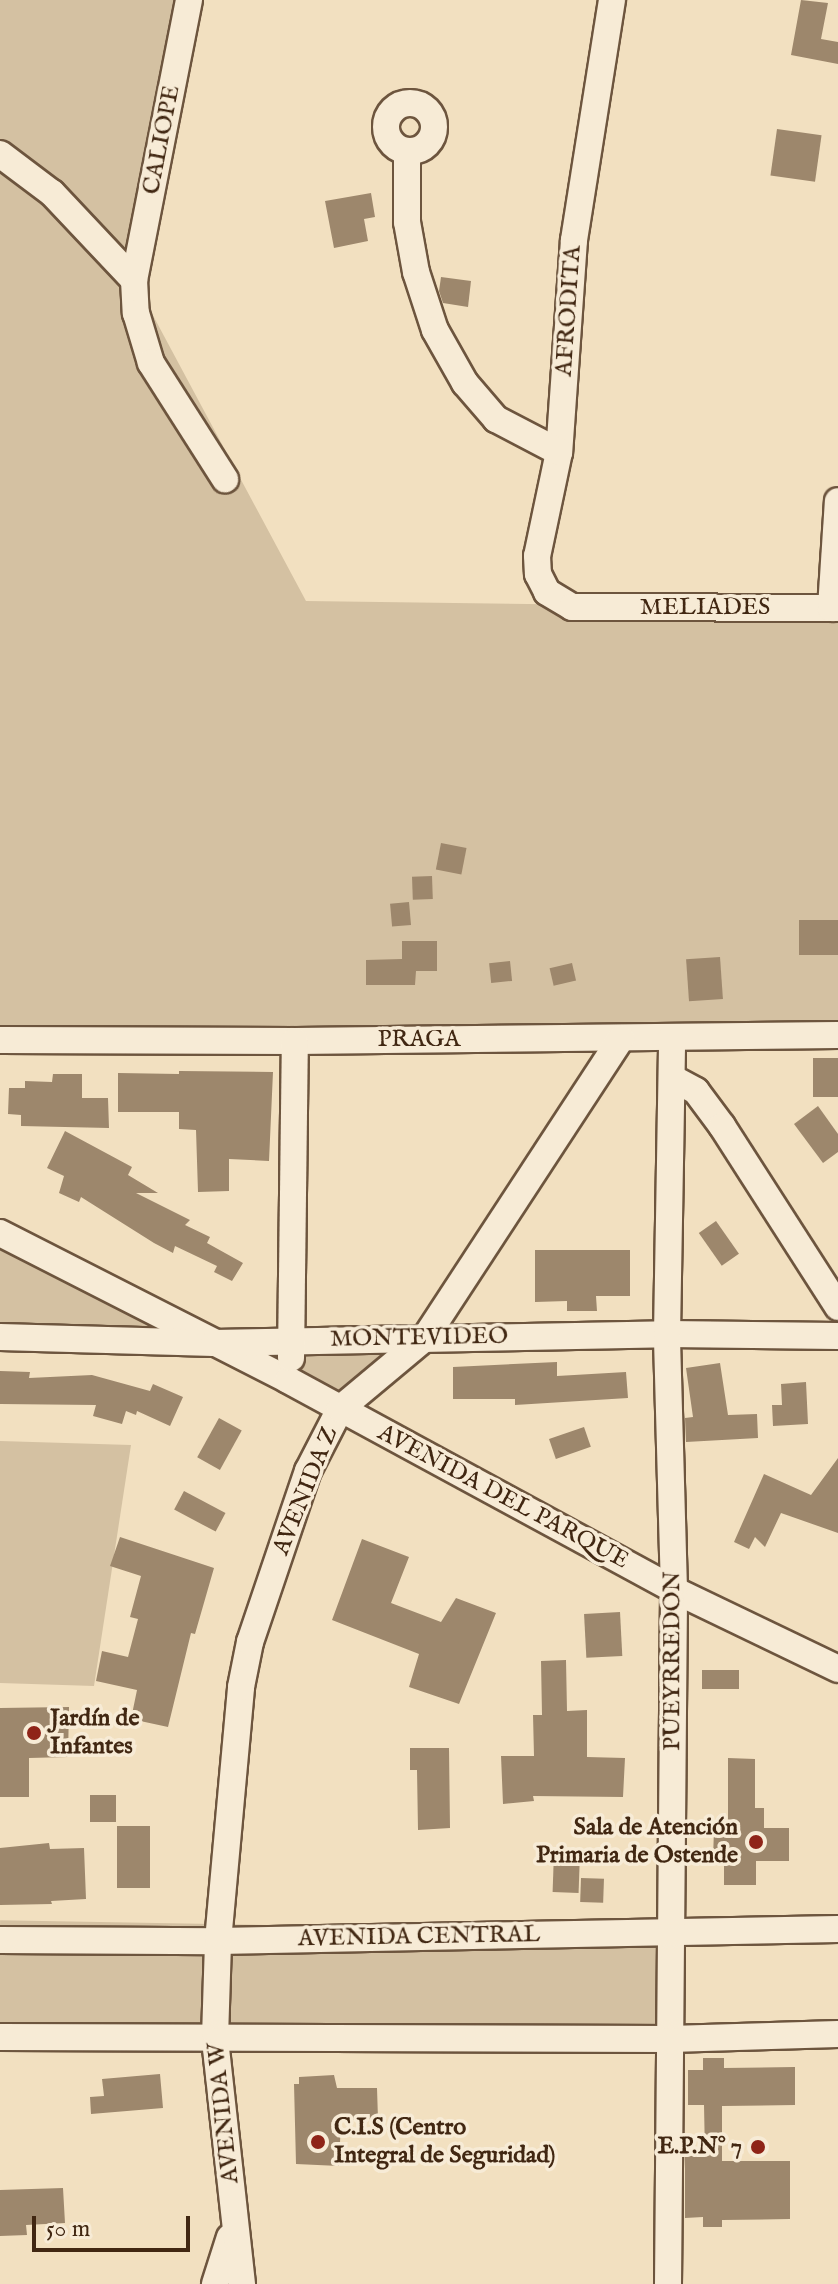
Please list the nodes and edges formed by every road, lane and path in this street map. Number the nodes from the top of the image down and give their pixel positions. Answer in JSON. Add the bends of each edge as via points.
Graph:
{"nodes":[{"id":1,"x":189,"y":0,"type":"edge"},
{"id":2,"x":612,"y":0,"type":"edge"},
{"id":3,"x":407,"y":151,"type":"dead end"},
{"id":4,"x":0,"y":154,"type":"edge"},
{"id":5,"x":134,"y":280,"type":"junction"},
{"id":6,"x":559,"y":452,"type":"junction"},
{"id":7,"x":225,"y":479,"type":"dead end"},
{"id":8,"x":838,"y":501,"type":"edge"},
{"id":9,"x":572,"y":607,"type":"joint"},
{"id":10,"x":834,"y":608,"type":"edge"},
{"id":11,"x":838,"y":1035,"type":"edge"},
{"id":12,"x":672,"y":1037,"type":"junction"},
{"id":13,"x":621,"y":1039,"type":"junction"},
{"id":14,"x":0,"y":1040,"type":"edge"},
{"id":15,"x":295,"y":1041,"type":"junction"},
{"id":16,"x":672,"y":1078,"type":"junction"},
{"id":17,"x":0,"y":1233,"type":"edge"},
{"id":18,"x":838,"y":1307,"type":"edge"},
{"id":19,"x":667,"y":1334,"type":"junction"},
{"id":20,"x":838,"y":1336,"type":"edge"},
{"id":21,"x":0,"y":1337,"type":"edge"},
{"id":22,"x":425,"y":1338,"type":"junction"},
{"id":23,"x":294,"y":1340,"type":"junction"},
{"id":24,"x":214,"y":1343,"type":"junction"},
{"id":25,"x":288,"y":1380,"type":"junction"},
{"id":26,"x":340,"y":1409,"type":"junction"},
{"id":27,"x":674,"y":1590,"type":"junction"},
{"id":28,"x":838,"y":1669,"type":"edge"},
{"id":29,"x":838,"y":1929,"type":"edge"},
{"id":30,"x":671,"y":1932,"type":"junction"},
{"id":31,"x":0,"y":1940,"type":"edge"},
{"id":32,"x":218,"y":1941,"type":"junction"},
{"id":33,"x":838,"y":2034,"type":"edge"},
{"id":34,"x":0,"y":2037,"type":"edge"},
{"id":35,"x":215,"y":2038,"type":"junction"},
{"id":36,"x":670,"y":2039,"type":"junction"},
{"id":37,"x":234,"y":2218,"type":"junction"},
{"id":38,"x":215,"y":2284,"type":"edge"},
{"id":39,"x":242,"y":2284,"type":"edge"},
{"id":40,"x":668,"y":2284,"type":"edge"}],
"edges":[{"from":1,"to":5,"type":"street","name":"CALIOPE"},
{"from":2,"to":6,"type":"street","name":"AFRODITA","via":[[574,240]]},
{"from":3,"to":6,"type":"street","via":[[407,222],[435,330],[465,383],[496,419]]},
{"from":4,"to":5,"type":"street","via":[[52,193]]},
{"from":5,"to":7,"type":"street","name":"CALIOPE","via":[[136,313],[151,363]]},
{"from":6,"to":9,"type":"street","name":"AFRODITA","via":[[537,556],[538,574],[547,592]]},
{"from":8,"to":10,"type":"street"},
{"from":9,"to":10,"type":"street","name":"MELIADES"},
{"from":11,"to":12,"type":"street","name":"PRAGA"},
{"from":12,"to":13,"type":"street","name":"PRAGA"},
{"from":12,"to":16,"type":"street","name":"PUEYRREDON"},
{"from":13,"to":15,"type":"street","name":"PRAGA"},
{"from":13,"to":22,"type":"street","name":"AVENIDA Z"},
{"from":14,"to":15,"type":"street","name":"PRAGA"},
{"from":15,"to":23,"type":"street"},
{"from":16,"to":18,"type":"street","via":[[696,1091],[722,1126]]},
{"from":16,"to":19,"type":"street","name":"PUEYRREDON"},
{"from":17,"to":24,"type":"street","name":"AVENIDA DEL PARQUE"},
{"from":19,"to":20,"type":"street","name":"MONTEVIDEO"},
{"from":19,"to":22,"type":"street","name":"MONTEVIDEO"},
{"from":19,"to":27,"type":"street","name":"PUEYRREDON"},
{"from":21,"to":24,"type":"street","name":"MONTEVIDEO"},
{"from":22,"to":23,"type":"street","name":"MONTEVIDEO"},
{"from":22,"to":26,"type":"street","name":"AVENIDA Z"},
{"from":23,"to":24,"type":"street","name":"MONTEVIDEO"},
{"from":23,"to":25,"type":"street"},
{"from":24,"to":25,"type":"street","name":"AVENIDA DEL PARQUE"},
{"from":25,"to":26,"type":"street","name":"AVENIDA DEL PARQUE"},
{"from":26,"to":27,"type":"street","name":"AVENIDA DEL PARQUE"},
{"from":26,"to":32,"type":"street","name":"AVENIDA Z","via":[[308,1471],[250,1642],[241,1687]]},
{"from":27,"to":28,"type":"street","name":"AVENIDA DEL PARQUE"},
{"from":27,"to":30,"type":"street","name":"PUEYRREDON"},
{"from":29,"to":30,"type":"street","name":"AVENIDA CENTRAL"},
{"from":30,"to":32,"type":"street","name":"AVENIDA CENTRAL"},
{"from":30,"to":36,"type":"street","name":"PUEYRREDON"},
{"from":31,"to":32,"type":"street","name":"AVENIDA CENTRAL"},
{"from":32,"to":35,"type":"street","name":"AVENIDA W"},
{"from":33,"to":36,"type":"street"},
{"from":34,"to":35,"type":"street"},
{"from":35,"to":36,"type":"street"},
{"from":35,"to":37,"type":"street","name":"AVENIDA W"},
{"from":36,"to":40,"type":"street","name":"PUEYRREDON"},
{"from":37,"to":38,"type":"street"},
{"from":37,"to":39,"type":"street","name":"AVENIDA W"}]}
